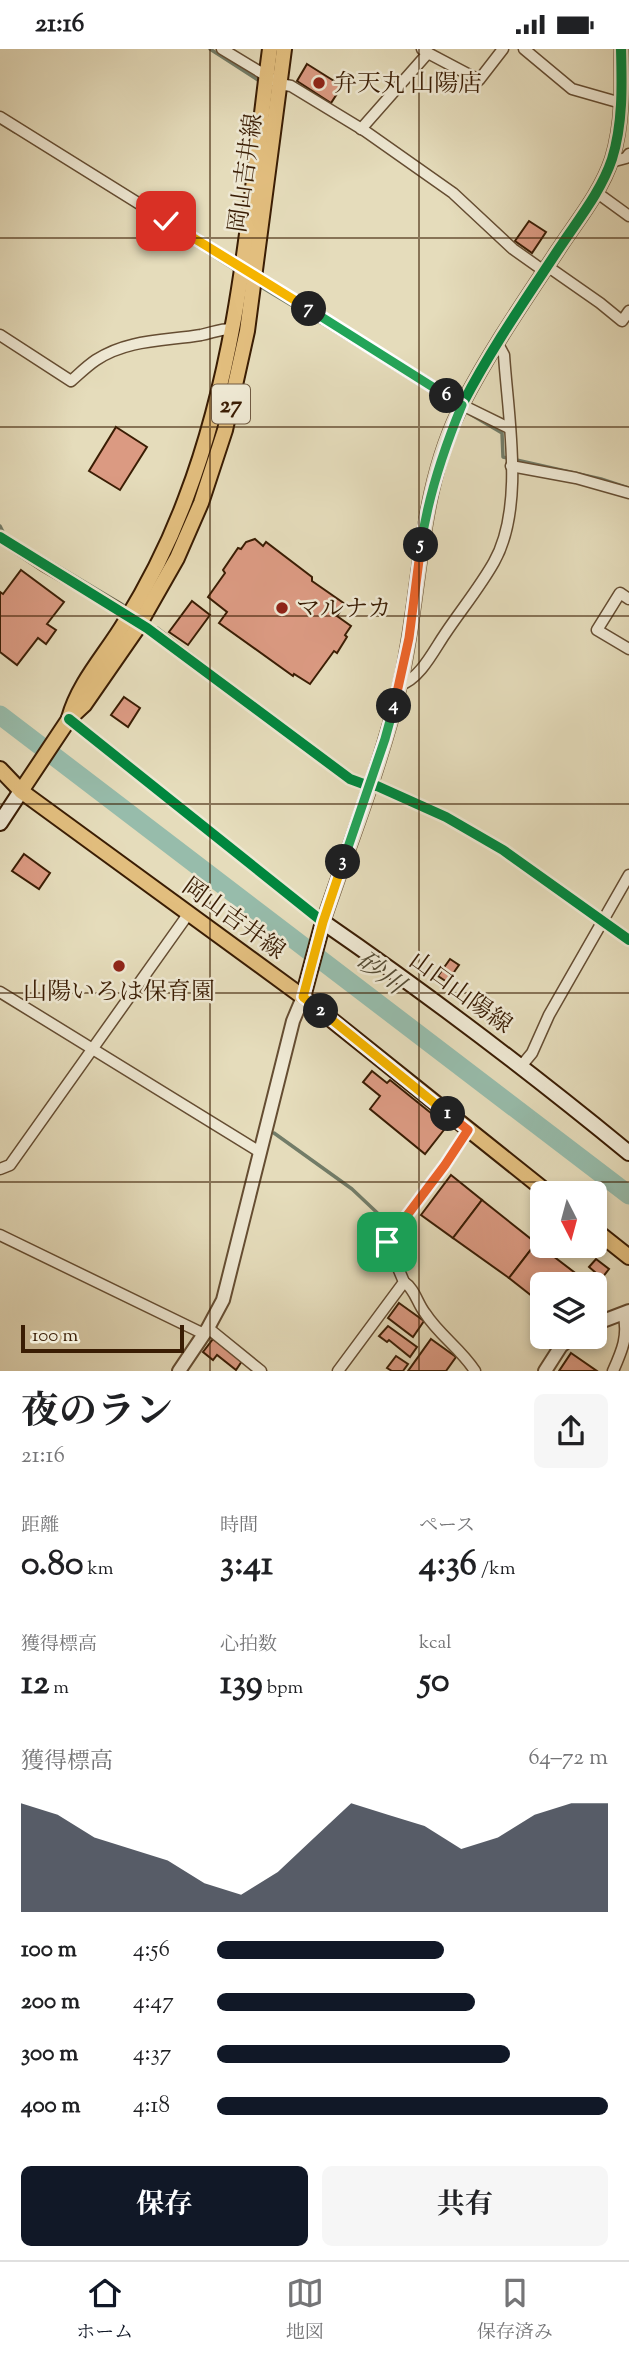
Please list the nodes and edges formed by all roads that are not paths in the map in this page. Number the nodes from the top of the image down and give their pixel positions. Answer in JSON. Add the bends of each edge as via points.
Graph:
{"nodes":[{"id":1,"x":222,"y":49,"type":"edge"},
{"id":2,"x":270,"y":49,"type":"edge"},
{"id":3,"x":284,"y":49,"type":"edge"},
{"id":4,"x":503,"y":49,"type":"edge"},
{"id":5,"x":524,"y":49,"type":"edge"},
{"id":6,"x":621,"y":49,"type":"edge"},
{"id":7,"x":425,"y":51,"type":"edge"},
{"id":8,"x":273,"y":80,"type":"junction"},
{"id":9,"x":621,"y":103,"type":"junction"},
{"id":10,"x":0,"y":117,"type":"edge"},
{"id":11,"x":361,"y":129,"type":"junction"},
{"id":12,"x":629,"y":155,"type":"edge"},
{"id":13,"x":611,"y":162,"type":"junction"},
{"id":14,"x":596,"y":192,"type":"junction"},
{"id":15,"x":629,"y":216,"type":"edge"},
{"id":16,"x":545,"y":268,"type":"junction"},
{"id":17,"x":248,"y":273,"type":"junction"},
{"id":18,"x":629,"y":311,"type":"edge"},
{"id":19,"x":233,"y":329,"type":"junction"},
{"id":20,"x":0,"y":335,"type":"edge"},
{"id":21,"x":497,"y":342,"type":"junction"},
{"id":22,"x":462,"y":405,"type":"junction"},
{"id":23,"x":509,"y":428,"type":"junction"},
{"id":24,"x":511,"y":466,"type":"junction"},
{"id":25,"x":629,"y":493,"type":"edge"},
{"id":26,"x":0,"y":537,"type":"edge"},
{"id":27,"x":629,"y":599,"type":"edge"},
{"id":28,"x":118,"y":608,"type":"dead end"},
{"id":29,"x":147,"y":628,"type":"dead end"},
{"id":30,"x":629,"y":649,"type":"edge"},
{"id":31,"x":400,"y":685,"type":"junction"},
{"id":32,"x":69,"y":719,"type":"junction"},
{"id":33,"x":0,"y":769,"type":"edge"},
{"id":34,"x":0,"y":783,"type":"edge"},
{"id":35,"x":369,"y":786,"type":"junction"},
{"id":36,"x":21,"y":791,"type":"junction"},
{"id":37,"x":0,"y":823,"type":"edge"},
{"id":38,"x":629,"y":875,"type":"edge"},
{"id":39,"x":190,"y":913,"type":"junction"},
{"id":40,"x":603,"y":923,"type":"junction"},
{"id":41,"x":322,"y":928,"type":"junction"},
{"id":42,"x":629,"y":940,"type":"edge"},
{"id":43,"x":0,"y":992,"type":"edge"},
{"id":44,"x":303,"y":997,"type":"junction"},
{"id":45,"x":93,"y":1050,"type":"junction"},
{"id":46,"x":522,"y":1065,"type":"junction"},
{"id":47,"x":468,"y":1130,"type":"junction"},
{"id":48,"x":260,"y":1151,"type":"junction"},
{"id":49,"x":629,"y":1153,"type":"edge"},
{"id":50,"x":0,"y":1169,"type":"edge"},
{"id":51,"x":533,"y":1181,"type":"edge"},
{"id":52,"x":0,"y":1235,"type":"edge"},
{"id":53,"x":607,"y":1240,"type":"edge"},
{"id":54,"x":629,"y":1257,"type":"edge"},
{"id":55,"x":404,"y":1282,"type":"junction"},
{"id":56,"x":626,"y":1312,"type":"edge"},
{"id":57,"x":607,"y":1319,"type":"edge"},
{"id":58,"x":206,"y":1331,"type":"junction"},
{"id":59,"x":559,"y":1349,"type":"edge"},
{"id":60,"x":179,"y":1371,"type":"edge"},
{"id":61,"x":261,"y":1371,"type":"edge"},
{"id":62,"x":338,"y":1371,"type":"edge"},
{"id":63,"x":475,"y":1371,"type":"edge"},
{"id":64,"x":545,"y":1371,"type":"edge"},
{"id":65,"x":613,"y":1371,"type":"edge"}],
"edges":[{"from":1,"to":8,"type":"street"},
{"from":2,"to":8,"type":"main road","name":"岡山吉井線","number":"27"},
{"from":3,"to":8,"type":"main road","name":"岡山吉井線","number":"27"},
{"from":4,"to":7,"type":"street","via":[[479,80]]},
{"from":5,"to":9,"type":"street","via":[[572,89]]},
{"from":6,"to":9,"type":"street"},
{"from":7,"to":11,"type":"street"},
{"from":8,"to":11,"type":"street","via":[[291,86]]},
{"from":8,"to":17,"type":"main road","name":"岡山吉井線","number":"27"},
{"from":9,"to":13,"type":"street","via":[[619,136]]},
{"from":10,"to":17,"type":"street"},
{"from":11,"to":16,"type":"street","via":[[453,193],[513,249]]},
{"from":12,"to":13,"type":"street"},
{"from":13,"to":14,"type":"street"},
{"from":14,"to":15,"type":"street"},
{"from":14,"to":16,"type":"street"},
{"from":16,"to":18,"type":"street","via":[[622,321]]},
{"from":16,"to":21,"type":"street"},
{"from":17,"to":19,"type":"main road","name":"岡山吉井線","number":"27"},
{"from":17,"to":22,"type":"street"},
{"from":17,"to":32,"type":"main road","name":"岡山吉井線","number":"27","via":[[239,370],[201,503],[177,558],[136,630],[84,705]]},
{"from":19,"to":20,"type":"street","via":[[122,347],[96,360],[71,381]]},
{"from":19,"to":32,"type":"main road","name":"岡山吉井線","number":"27","via":[[213,421],[165,550],[125,622],[74,698]]},
{"from":21,"to":22,"type":"street"},
{"from":21,"to":23,"type":"street","via":[[504,355]]},
{"from":22,"to":23,"type":"street"},
{"from":22,"to":31,"type":"street","via":[[430,492]]},
{"from":23,"to":24,"type":"street"},
{"from":24,"to":25,"type":"street"},
{"from":24,"to":31,"type":"street","via":[[512,509],[494,562],[429,658],[409,682]]},
{"from":26,"to":28,"type":"street"},
{"from":27,"to":30,"type":"street","via":[[620,593],[597,630]]},
{"from":29,"to":35,"type":"street","via":[[350,779]]},
{"from":31,"to":35,"type":"street"},
{"from":32,"to":36,"type":"main road","name":"岡山吉井線","number":"27"},
{"from":32,"to":41,"type":"street"},
{"from":33,"to":36,"type":"main road"},
{"from":34,"to":36,"type":"main road"},
{"from":35,"to":40,"type":"street","via":[[446,817],[503,850]]},
{"from":35,"to":41,"type":"street"},
{"from":36,"to":37,"type":"main road"},
{"from":36,"to":39,"type":"main road","name":"岡山吉井線"},
{"from":38,"to":40,"type":"street"},
{"from":39,"to":44,"type":"main road","name":"岡山吉井線"},
{"from":39,"to":45,"type":"street"},
{"from":40,"to":42,"type":"street"},
{"from":40,"to":46,"type":"street"},
{"from":41,"to":44,"type":"main road"},
{"from":41,"to":46,"type":"main road","name":"山口山陽線"},
{"from":43,"to":45,"type":"street"},
{"from":44,"to":47,"type":"main road","name":"岡山吉井線"},
{"from":44,"to":48,"type":"street"},
{"from":45,"to":48,"type":"street"},
{"from":45,"to":50,"type":"street","via":[[10,1165]]},
{"from":46,"to":49,"type":"main road","name":"山口山陽線"},
{"from":47,"to":51,"type":"main road","name":"岡山吉井線"},
{"from":47,"to":55,"type":"street","via":[[387,1242]]},
{"from":48,"to":58,"type":"street","via":[[223,1300]]},
{"from":52,"to":58,"type":"street"},
{"from":53,"to":54,"type":"main road"},
{"from":55,"to":62,"type":"street"},
{"from":55,"to":63,"type":"street","via":[[439,1332],[466,1356]]},
{"from":56,"to":57,"type":"street"},
{"from":56,"to":65,"type":"street","via":[[625,1345]]},
{"from":58,"to":60,"type":"street"},
{"from":58,"to":61,"type":"street"},
{"from":59,"to":64,"type":"street"}]}
